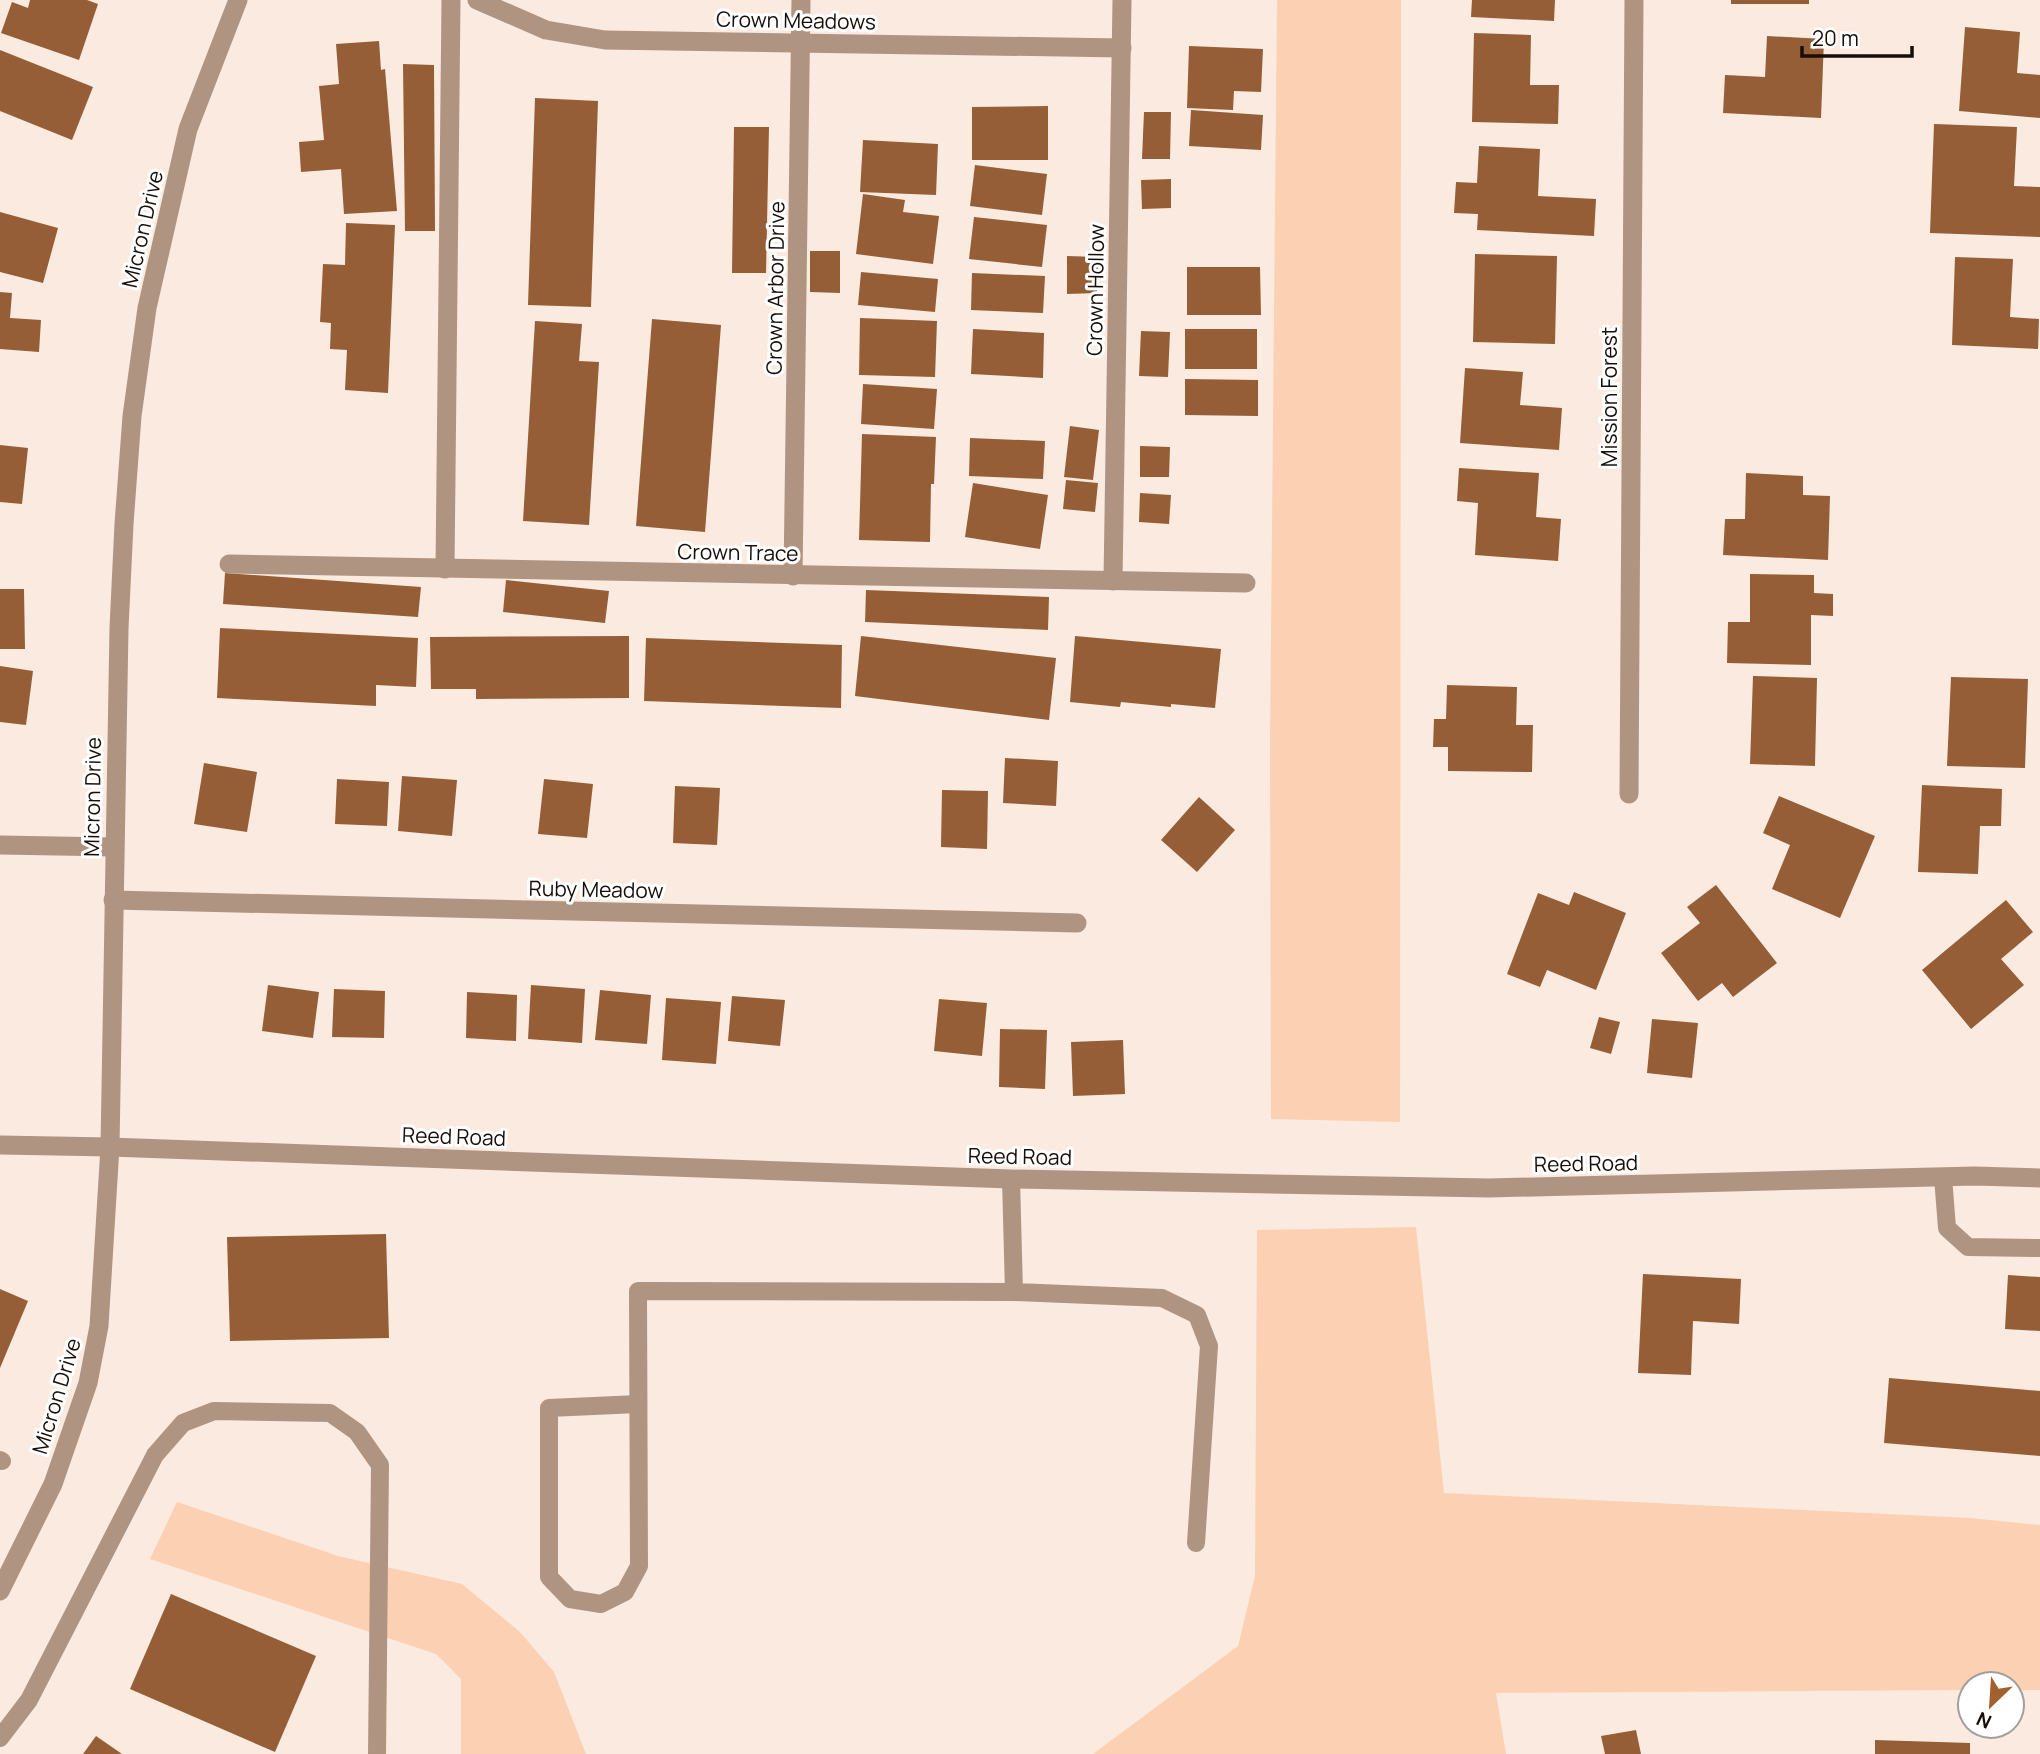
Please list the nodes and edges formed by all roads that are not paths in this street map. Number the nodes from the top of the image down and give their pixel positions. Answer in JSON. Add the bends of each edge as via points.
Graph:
{"nodes":[{"id":1,"x":238,"y":0,"type":"edge"},
{"id":2,"x":451,"y":0,"type":"edge"},
{"id":3,"x":477,"y":0,"type":"edge"},
{"id":4,"x":801,"y":0,"type":"edge"},
{"id":5,"x":1122,"y":0,"type":"edge"},
{"id":6,"x":1634,"y":0,"type":"edge"},
{"id":7,"x":802,"y":43,"type":"junction"},
{"id":8,"x":1122,"y":48,"type":"junction"},
{"id":9,"x":229,"y":564,"type":"dead end"},
{"id":10,"x":445,"y":569,"type":"junction"},
{"id":11,"x":793,"y":576,"type":"junction"},
{"id":12,"x":1112,"y":581,"type":"junction"},
{"id":13,"x":1246,"y":583,"type":"dead end"},
{"id":14,"x":1629,"y":794,"type":"dead end"},
{"id":15,"x":0,"y":845,"type":"edge"},
{"id":16,"x":114,"y":848,"type":"junction"},
{"id":17,"x":113,"y":900,"type":"junction"},
{"id":18,"x":1077,"y":923,"type":"dead end"},
{"id":19,"x":0,"y":1146,"type":"edge"},
{"id":20,"x":110,"y":1147,"type":"junction"},
{"id":21,"x":1943,"y":1177,"type":"junction"},
{"id":22,"x":2040,"y":1178,"type":"edge"},
{"id":23,"x":1011,"y":1179,"type":"junction"},
{"id":24,"x":2040,"y":1248,"type":"edge"},
{"id":25,"x":1014,"y":1293,"type":"junction"},
{"id":26,"x":638,"y":1404,"type":"junction"},
{"id":27,"x":1196,"y":1543,"type":"dead end"},
{"id":28,"x":0,"y":1591,"type":"edge"},
{"id":29,"x":0,"y":1738,"type":"edge"},
{"id":30,"x":377,"y":1754,"type":"edge"}],
"edges":[{"from":1,"to":16,"type":"street","name":"Micron Drive","via":[[188,129],[147,308],[124,524]]},
{"from":2,"to":10,"type":"street"},
{"from":3,"to":7,"type":"street","name":"Crown Meadows","via":[[546,30],[605,40]]},
{"from":4,"to":7,"type":"street","name":"Crown Arbor Drive"},
{"from":5,"to":8,"type":"street","name":"Crown Hollow"},
{"from":6,"to":14,"type":"street","name":"Mission Forest"},
{"from":7,"to":8,"type":"street","name":"Crown Meadows"},
{"from":7,"to":11,"type":"street","name":"Crown Arbor Drive"},
{"from":8,"to":12,"type":"street","name":"Crown Hollow"},
{"from":9,"to":10,"type":"street","name":"Crown Trace"},
{"from":10,"to":11,"type":"street","name":"Crown Trace"},
{"from":11,"to":12,"type":"street","name":"Crown Trace"},
{"from":12,"to":13,"type":"street","name":"Crown Trace"},
{"from":15,"to":16,"type":"street"},
{"from":16,"to":17,"type":"street","name":"Micron Drive"},
{"from":17,"to":18,"type":"street","name":"Ruby Meadow"},
{"from":17,"to":20,"type":"street","name":"Micron Drive"},
{"from":19,"to":20,"type":"street","name":"Reed Road"},
{"from":20,"to":23,"type":"street","name":"Reed Road"},
{"from":20,"to":28,"type":"street","name":"Micron Drive","via":[[99,1326],[88,1382],[52,1484]]},
{"from":21,"to":22,"type":"street","name":"Reed Road"},
{"from":21,"to":23,"type":"street","name":"Reed Road","via":[[1489,1188]]},
{"from":21,"to":24,"type":"lane","via":[[1947,1228],[1968,1247]]},
{"from":23,"to":25,"type":"lane"},
{"from":25,"to":26,"type":"lane","via":[[638,1291]]},
{"from":25,"to":27,"type":"lane","via":[[1163,1298],[1197,1315],[1209,1346]]},
{"from":26,"to":26,"type":"lane","via":[[639,1566],[625,1592],[601,1604],[570,1599],[549,1577],[549,1408]]},
{"from":29,"to":30,"type":"lane","via":[[29,1700],[155,1455],[183,1423],[214,1411],[330,1413],[357,1432],[380,1465]]}]}
